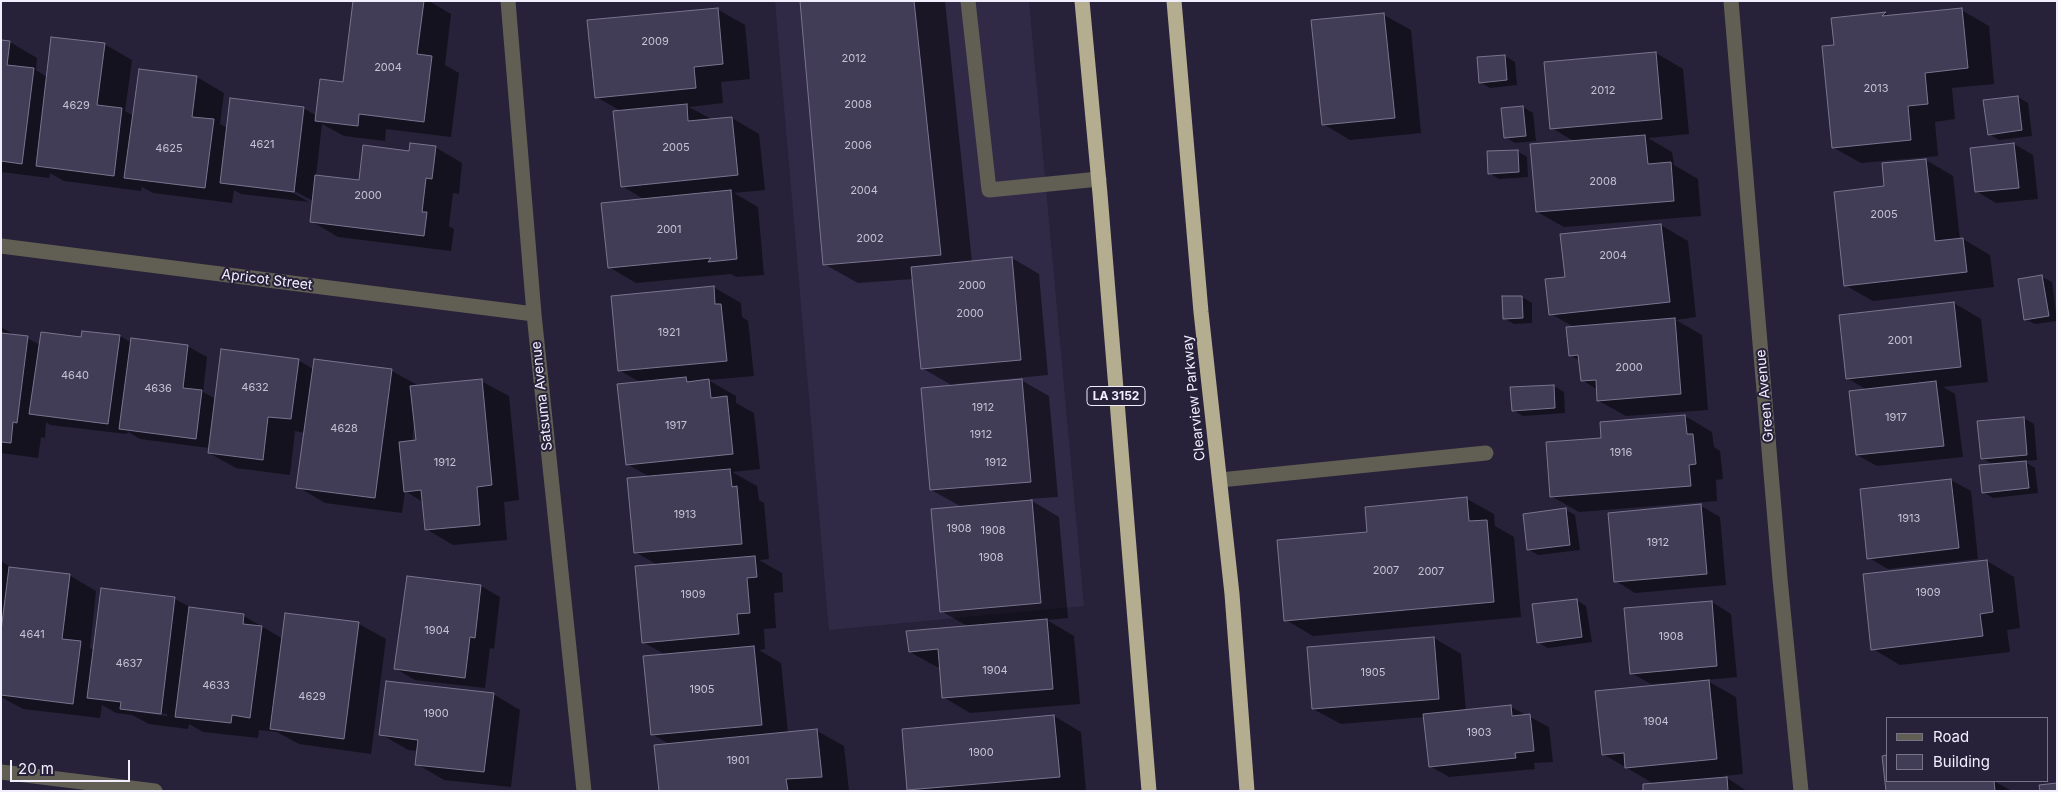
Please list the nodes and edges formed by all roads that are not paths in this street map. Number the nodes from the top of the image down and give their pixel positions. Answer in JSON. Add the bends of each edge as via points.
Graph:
{"nodes":[{"id":1,"x":508,"y":1,"type":"edge"},
{"id":2,"x":968,"y":1,"type":"edge"},
{"id":3,"x":1082,"y":1,"type":"edge"},
{"id":4,"x":1174,"y":1,"type":"edge"},
{"id":5,"x":1731,"y":1,"type":"edge"},
{"id":6,"x":1098,"y":180,"type":"junction"},
{"id":7,"x":1,"y":246,"type":"edge"},
{"id":8,"x":534,"y":314,"type":"junction"},
{"id":9,"x":1486,"y":452,"type":"dead end"},
{"id":10,"x":1220,"y":480,"type":"junction"},
{"id":11,"x":1,"y":772,"type":"edge"},
{"id":12,"x":155,"y":791,"type":"edge"},
{"id":13,"x":584,"y":791,"type":"edge"},
{"id":14,"x":1149,"y":791,"type":"edge"},
{"id":15,"x":1247,"y":791,"type":"edge"},
{"id":16,"x":1801,"y":791,"type":"edge"}],
"edges":[{"from":1,"to":8,"type":"street","name":"Satsuma Avenue"},
{"from":2,"to":6,"type":"street","via":[[989,190]]},
{"from":3,"to":6,"type":"highway","number":"LA 3152"},
{"from":4,"to":10,"type":"highway","name":"Clearview Parkway","via":[[1201,312]]},
{"from":5,"to":16,"type":"street","name":"Green Avenue"},
{"from":6,"to":14,"type":"highway","number":"LA 3152"},
{"from":7,"to":8,"type":"street","name":"Apricot Street"},
{"from":8,"to":13,"type":"street","name":"Satsuma Avenue"},
{"from":9,"to":10,"type":"street"},
{"from":10,"to":15,"type":"highway","name":"Clearview Parkway"},
{"from":11,"to":12,"type":"street"}]}
